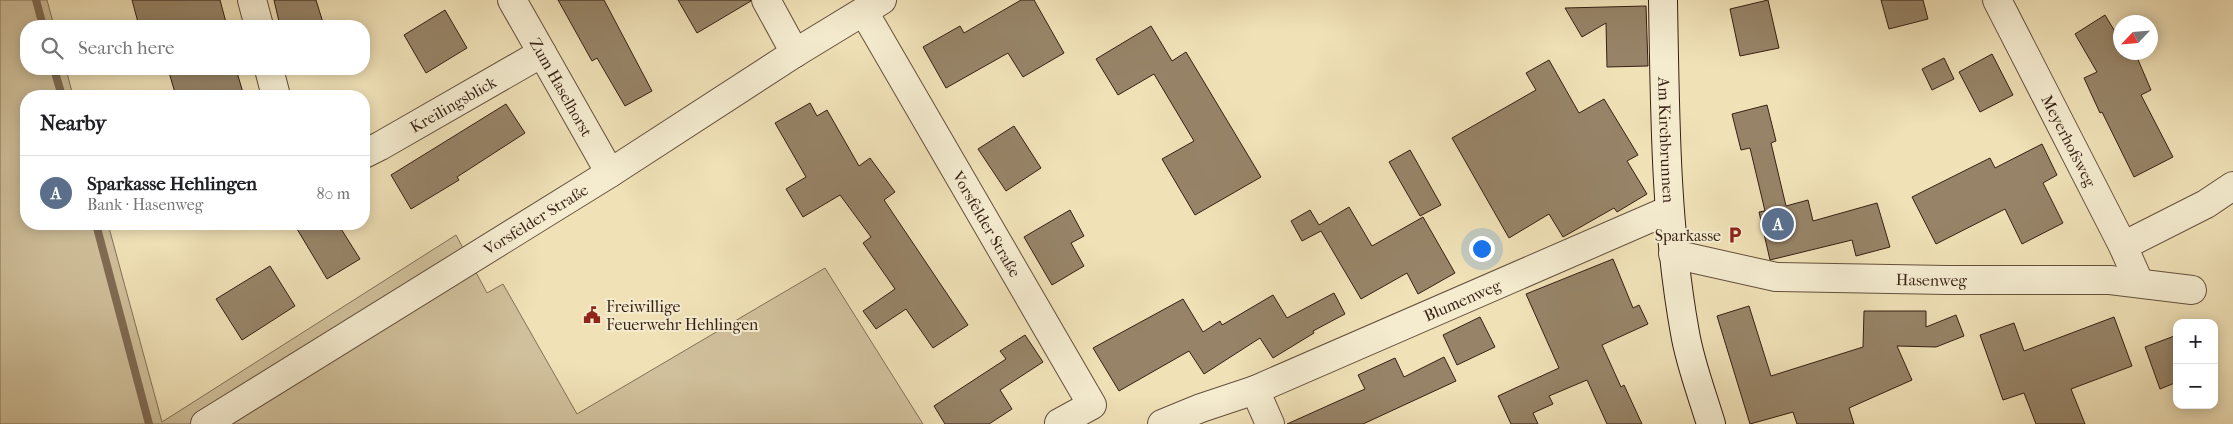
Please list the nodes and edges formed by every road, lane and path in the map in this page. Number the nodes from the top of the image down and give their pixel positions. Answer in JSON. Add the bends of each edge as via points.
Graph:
{"nodes":[{"id":1,"x":252,"y":0,"type":"edge"},
{"id":2,"x":512,"y":0,"type":"edge"},
{"id":3,"x":766,"y":0,"type":"edge"},
{"id":4,"x":1662,"y":0,"type":"edge"},
{"id":5,"x":1997,"y":0,"type":"edge"},
{"id":6,"x":873,"y":6,"type":"edge"},
{"id":7,"x":257,"y":20,"type":"edge"},
{"id":8,"x":542,"y":53,"type":"junction"},
{"id":9,"x":795,"y":53,"type":"junction"},
{"id":10,"x":271,"y":75,"type":"edge"},
{"id":11,"x":274,"y":90,"type":"edge"},
{"id":12,"x":370,"y":151,"type":"edge"},
{"id":13,"x":610,"y":173,"type":"junction"},
{"id":14,"x":2233,"y":186,"type":"edge"},
{"id":15,"x":1669,"y":210,"type":"junction"},
{"id":16,"x":2123,"y":246,"type":"junction"},
{"id":17,"x":1673,"y":254,"type":"junction"},
{"id":18,"x":2139,"y":282,"type":"junction"},
{"id":19,"x":2192,"y":290,"type":"dead end"},
{"id":20,"x":1255,"y":390,"type":"junction"},
{"id":21,"x":1059,"y":423,"type":"edge"},
{"id":22,"x":205,"y":424,"type":"edge"},
{"id":23,"x":1162,"y":424,"type":"edge"},
{"id":24,"x":1270,"y":424,"type":"edge"},
{"id":25,"x":1711,"y":424,"type":"edge"}],
"edges":[{"from":1,"to":7,"type":"street"},
{"from":2,"to":8,"type":"street","name":"Zum Haselhorst"},
{"from":3,"to":9,"type":"street"},
{"from":4,"to":15,"type":"street","name":"Am Kirchbrunnen"},
{"from":5,"to":16,"type":"street","name":"Meyerhofsweg"},
{"from":6,"to":9,"type":"street","name":"Vorsfelder Straße"},
{"from":6,"to":21,"type":"street","name":"Vorsfelder Straße","via":[[1092,405]]},
{"from":8,"to":12,"type":"street","name":"Kreilingsblick"},
{"from":8,"to":13,"type":"street","name":"Zum Haselhorst"},
{"from":9,"to":13,"type":"street","name":"Vorsfelder Straße"},
{"from":10,"to":11,"type":"street"},
{"from":13,"to":22,"type":"street","name":"Vorsfelder Straße"},
{"from":14,"to":16,"type":"street","via":[[2206,204]]},
{"from":15,"to":17,"type":"street","name":"Am Kirchbrunnen"},
{"from":15,"to":20,"type":"street","name":"Blumenweg"},
{"from":16,"to":18,"type":"street","name":"Meyerhofsweg"},
{"from":17,"to":18,"type":"street","name":"Hasenweg","via":[[1776,277]]},
{"from":17,"to":25,"type":"street","name":"Am Kirchbrunnen","via":[[1685,335]]},
{"from":18,"to":19,"type":"street","name":"Hasenweg"},
{"from":20,"to":23,"type":"street","name":"Blumenweg"},
{"from":20,"to":24,"type":"street"}]}
